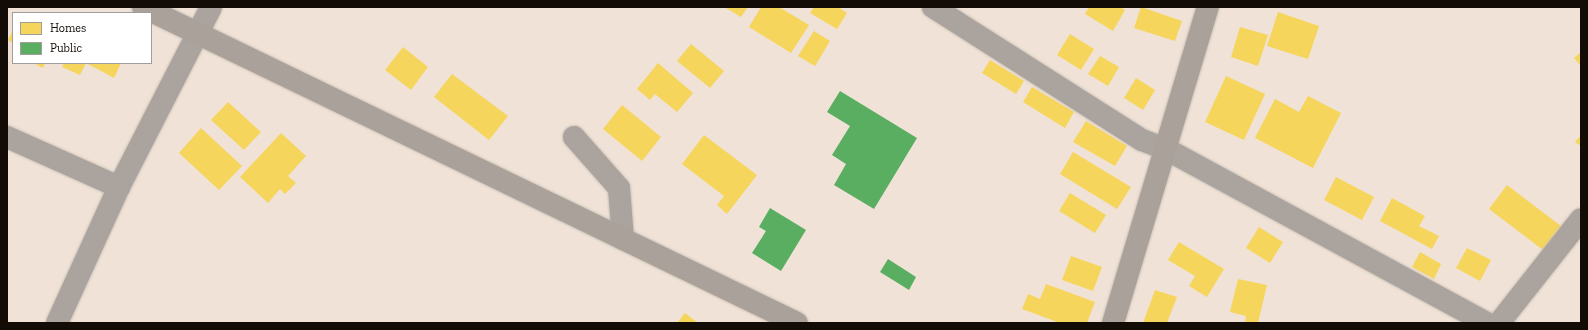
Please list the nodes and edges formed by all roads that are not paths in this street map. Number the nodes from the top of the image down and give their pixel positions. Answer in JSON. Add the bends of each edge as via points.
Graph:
{"nodes":[{"id":1,"x":143,"y":7,"type":"edge"},
{"id":2,"x":211,"y":7,"type":"edge"},
{"id":3,"x":933,"y":7,"type":"edge"},
{"id":4,"x":1208,"y":7,"type":"edge"},
{"id":5,"x":198,"y":33,"type":"junction"},
{"id":6,"x":7,"y":137,"type":"edge"},
{"id":7,"x":574,"y":137,"type":"dead end"},
{"id":8,"x":1166,"y":149,"type":"junction"},
{"id":9,"x":119,"y":186,"type":"junction"},
{"id":10,"x":1581,"y":219,"type":"edge"},
{"id":11,"x":623,"y":239,"type":"junction"},
{"id":12,"x":57,"y":323,"type":"edge"},
{"id":13,"x":797,"y":323,"type":"edge"},
{"id":14,"x":1113,"y":323,"type":"edge"},
{"id":15,"x":1487,"y":323,"type":"edge"},
{"id":16,"x":1499,"y":323,"type":"edge"}],
"edges":[{"from":1,"to":5,"type":"street"},
{"from":2,"to":5,"type":"street"},
{"from":3,"to":8,"type":"street","via":[[1142,140]]},
{"from":4,"to":8,"type":"street"},
{"from":5,"to":9,"type":"street"},
{"from":5,"to":11,"type":"street"},
{"from":6,"to":9,"type":"street"},
{"from":7,"to":11,"type":"street","via":[[619,188]]},
{"from":8,"to":14,"type":"street"},
{"from":8,"to":15,"type":"street"},
{"from":9,"to":12,"type":"street"},
{"from":10,"to":16,"type":"street"},
{"from":11,"to":13,"type":"street"}]}
